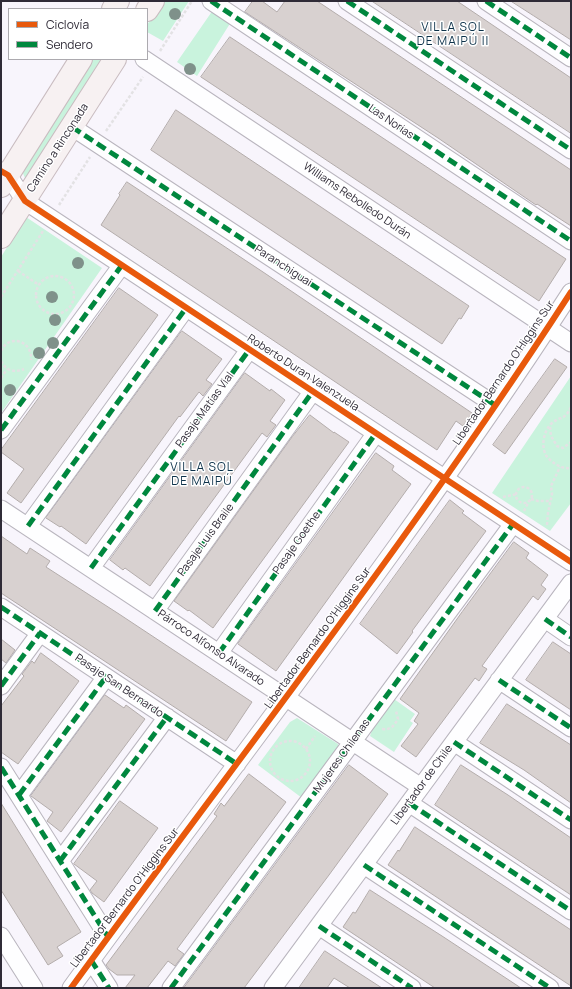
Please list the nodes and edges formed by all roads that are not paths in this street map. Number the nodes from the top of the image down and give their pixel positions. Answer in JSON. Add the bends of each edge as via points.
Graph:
{"nodes":[{"id":1,"x":211,"y":1,"type":"edge"},
{"id":2,"x":347,"y":1,"type":"edge"},
{"id":3,"x":486,"y":1,"type":"edge"},
{"id":4,"x":571,"y":58,"type":"edge"},
{"id":5,"x":81,"y":60,"type":"edge"},
{"id":6,"x":114,"y":60,"type":"edge"},
{"id":7,"x":146,"y":60,"type":"edge"},
{"id":8,"x":72,"y":127,"type":"junction"},
{"id":9,"x":571,"y":150,"type":"edge"},
{"id":10,"x":3,"y":177,"type":"edge"},
{"id":11,"x":25,"y":201,"type":"junction"},
{"id":12,"x":1,"y":237,"type":"edge"},
{"id":13,"x":571,"y":241,"type":"edge"},
{"id":14,"x":122,"y":265,"type":"junction"},
{"id":15,"x":571,"y":292,"type":"edge"},
{"id":16,"x":186,"y":308,"type":"junction"},
{"id":17,"x":548,"y":328,"type":"junction"},
{"id":18,"x":571,"y":343,"type":"edge"},
{"id":19,"x":249,"y":350,"type":"junction"},
{"id":20,"x":313,"y":391,"type":"junction"},
{"id":21,"x":495,"y":405,"type":"junction"},
{"id":22,"x":1,"y":430,"type":"edge"},
{"id":23,"x":376,"y":433,"type":"junction"},
{"id":24,"x":445,"y":478,"type":"junction"},
{"id":25,"x":1,"y":509,"type":"edge"},
{"id":26,"x":518,"y":518,"type":"junction"},
{"id":27,"x":28,"y":526,"type":"junction"},
{"id":28,"x":571,"y":562,"type":"edge"},
{"id":29,"x":91,"y":568,"type":"junction"},
{"id":30,"x":571,"y":583,"type":"edge"},
{"id":31,"x":1,"y":607,"type":"edge"},
{"id":32,"x":155,"y":611,"type":"junction"},
{"id":33,"x":545,"y":619,"type":"junction"},
{"id":34,"x":40,"y":633,"type":"junction"},
{"id":35,"x":571,"y":637,"type":"edge"},
{"id":36,"x":219,"y":653,"type":"junction"},
{"id":37,"x":106,"y":677,"type":"junction"},
{"id":38,"x":499,"y":680,"type":"junction"},
{"id":39,"x":1,"y":686,"type":"edge"},
{"id":40,"x":286,"y":698,"type":"junction"},
{"id":41,"x":167,"y":717,"type":"junction"},
{"id":42,"x":571,"y":728,"type":"edge"},
{"id":43,"x":352,"y":741,"type":"junction"},
{"id":44,"x":454,"y":742,"type":"junction"},
{"id":45,"x":237,"y":764,"type":"junction"},
{"id":46,"x":1,"y":767,"type":"edge"},
{"id":47,"x":421,"y":787,"type":"junction"},
{"id":48,"x":19,"y":796,"type":"junction"},
{"id":49,"x":409,"y":803,"type":"junction"},
{"id":50,"x":571,"y":820,"type":"edge"},
{"id":51,"x":60,"y":861,"type":"junction"},
{"id":52,"x":364,"y":864,"type":"junction"},
{"id":53,"x":571,"y":911,"type":"edge"},
{"id":54,"x":319,"y":926,"type":"junction"},
{"id":55,"x":1,"y":936,"type":"edge"},
{"id":56,"x":108,"y":937,"type":"junction"},
{"id":57,"x":91,"y":960,"type":"junction"},
{"id":58,"x":34,"y":988,"type":"edge"},
{"id":59,"x":71,"y":988,"type":"edge"},
{"id":60,"x":109,"y":988,"type":"edge"},
{"id":61,"x":171,"y":988,"type":"edge"},
{"id":62,"x":273,"y":988,"type":"edge"},
{"id":63,"x":412,"y":988,"type":"edge"},
{"id":64,"x":550,"y":988,"type":"edge"}],
"edges":[{"from":1,"to":13,"type":"street","name":"Las Norias"},
{"from":2,"to":9,"type":"street"},
{"from":3,"to":4,"type":"street"},
{"from":5,"to":10,"type":"main road"},
{"from":6,"to":8,"type":"main road","name":"Camino a Rinconada"},
{"from":7,"to":17,"type":"street","name":"Williams Rebolledo Durán"},
{"from":8,"to":11,"type":"main road","name":"Camino a Rinconada"},
{"from":8,"to":21,"type":"street","name":"Paranchiguai"},
{"from":10,"to":11,"type":"street"},
{"from":11,"to":12,"type":"main road","name":"Camino a Rinconada"},
{"from":11,"to":14,"type":"street","name":"Roberto Duran Valenzuela"},
{"from":14,"to":16,"type":"street","name":"Roberto Duran Valenzuela"},
{"from":14,"to":22,"type":"street"},
{"from":15,"to":17,"type":"street","name":"Libertador Bernardo O'Higgins Sur"},
{"from":16,"to":19,"type":"street","name":"Roberto Duran Valenzuela"},
{"from":16,"to":27,"type":"street"},
{"from":17,"to":18,"type":"street","name":"Williams Rebolledo Durán"},
{"from":17,"to":21,"type":"street","name":"Libertador Bernardo O'Higgins Sur"},
{"from":19,"to":20,"type":"street","name":"Roberto Duran Valenzuela"},
{"from":19,"to":29,"type":"street","name":"Pasaje Matías Vial"},
{"from":20,"to":23,"type":"street","name":"Roberto Duran Valenzuela"},
{"from":20,"to":32,"type":"street","name":"Pasaje Luis Braile"},
{"from":21,"to":24,"type":"street","name":"Libertador Bernardo O'Higgins Sur"},
{"from":23,"to":24,"type":"street","name":"Roberto Duran Valenzuela"},
{"from":23,"to":36,"type":"street","name":"Pasaje Goethe"},
{"from":24,"to":26,"type":"street","name":"Roberto Duran Valenzuela"},
{"from":24,"to":40,"type":"street","name":"Libertador Bernardo O'Higgins Sur"},
{"from":25,"to":27,"type":"street","name":"Párroco Alfonso Alvarado"},
{"from":26,"to":28,"type":"street","name":"Roberto Duran Valenzuela"},
{"from":26,"to":43,"type":"street","name":"Mujeres Chilenas"},
{"from":27,"to":29,"type":"street","name":"Párroco Alfonso Alvarado"},
{"from":29,"to":32,"type":"street","name":"Párroco Alfonso Alvarado"},
{"from":30,"to":33,"type":"street","name":"Libertador de Chile"},
{"from":31,"to":34,"type":"street","name":"Pasaje San Bernardo"},
{"from":32,"to":36,"type":"street","name":"Párroco Alfonso Alvarado"},
{"from":33,"to":35,"type":"street"},
{"from":33,"to":38,"type":"street","name":"Libertador de Chile"},
{"from":34,"to":37,"type":"street","name":"Pasaje San Bernardo"},
{"from":34,"to":39,"type":"street"},
{"from":36,"to":40,"type":"street","name":"Párroco Alfonso Alvarado"},
{"from":37,"to":41,"type":"street","name":"Pasaje San Bernardo"},
{"from":37,"to":48,"type":"street"},
{"from":38,"to":42,"type":"street"},
{"from":38,"to":44,"type":"street","name":"Libertador de Chile"},
{"from":40,"to":43,"type":"street","name":"Párroco Alfonso Alvarado"},
{"from":40,"to":45,"type":"street","name":"Libertador Bernardo O'Higgins Sur"},
{"from":41,"to":45,"type":"street","name":"Pasaje San Bernardo"},
{"from":41,"to":51,"type":"street"},
{"from":43,"to":47,"type":"street","name":"Párroco Alfonso Alvarado"},
{"from":43,"to":61,"type":"street","name":"Mujeres Chilenas"},
{"from":44,"to":47,"type":"street","name":"Libertador de Chile"},
{"from":44,"to":50,"type":"street"},
{"from":45,"to":56,"type":"street","name":"Libertador Bernardo O'Higgins Sur"},
{"from":46,"to":48,"type":"street"},
{"from":47,"to":49,"type":"street","name":"Libertador de Chile"},
{"from":48,"to":51,"type":"street"},
{"from":49,"to":52,"type":"street","name":"Libertador de Chile"},
{"from":49,"to":53,"type":"street"},
{"from":51,"to":56,"type":"street"},
{"from":52,"to":54,"type":"street","name":"Libertador de Chile"},
{"from":52,"to":64,"type":"street"},
{"from":54,"to":62,"type":"street","name":"Libertador de Chile"},
{"from":54,"to":63,"type":"street"},
{"from":55,"to":58,"type":"street"},
{"from":56,"to":57,"type":"street","name":"Libertador Bernardo O'Higgins Sur"},
{"from":57,"to":59,"type":"street","name":"Libertador Bernardo O'Higgins Sur"},
{"from":57,"to":60,"type":"street"}]}
